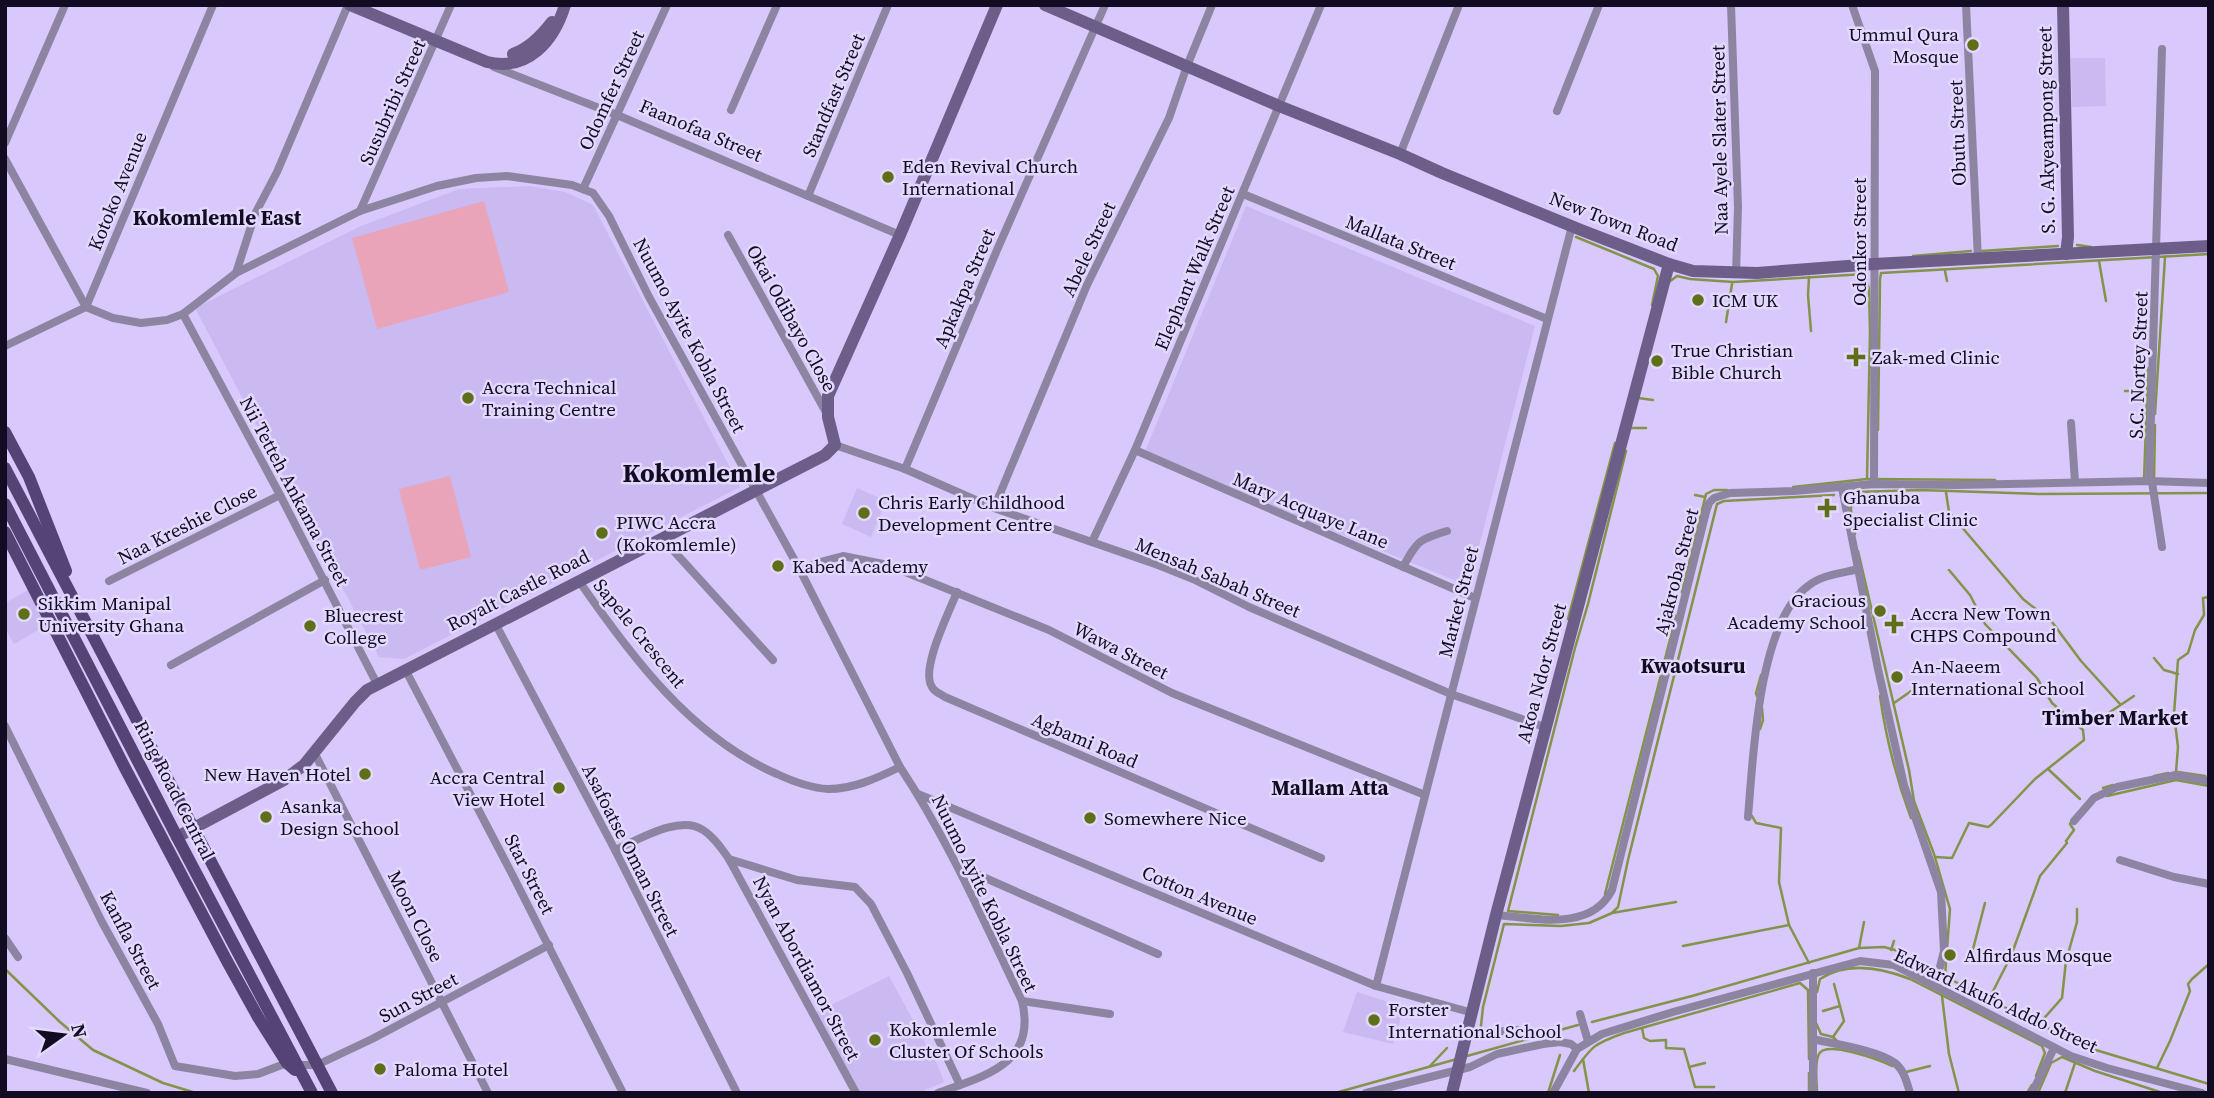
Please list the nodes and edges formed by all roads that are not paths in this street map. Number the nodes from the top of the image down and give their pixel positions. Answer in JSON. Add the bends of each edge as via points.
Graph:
{"nodes":[{"id":1,"x":65,"y":5,"type":"edge"},
{"id":2,"x":213,"y":5,"type":"edge"},
{"id":3,"x":349,"y":5,"type":"edge"},
{"id":4,"x":452,"y":5,"type":"edge"},
{"id":5,"x":565,"y":5,"type":"edge"},
{"id":6,"x":667,"y":5,"type":"edge"},
{"id":7,"x":777,"y":5,"type":"edge"},
{"id":8,"x":888,"y":5,"type":"edge"},
{"id":9,"x":996,"y":5,"type":"edge"},
{"id":10,"x":1045,"y":5,"type":"edge"},
{"id":11,"x":1105,"y":5,"type":"edge"},
{"id":12,"x":1212,"y":5,"type":"edge"},
{"id":13,"x":1321,"y":5,"type":"edge"},
{"id":14,"x":1460,"y":5,"type":"edge"},
{"id":15,"x":1599,"y":5,"type":"edge"},
{"id":16,"x":1731,"y":5,"type":"edge"},
{"id":17,"x":1852,"y":5,"type":"edge"},
{"id":18,"x":1966,"y":5,"type":"edge"},
{"id":19,"x":2063,"y":5,"type":"edge"},
{"id":20,"x":1096,"y":26,"type":"junction"},
{"id":21,"x":437,"y":40,"type":"junction"},
{"id":22,"x":2162,"y":49,"type":"dead end"},
{"id":23,"x":474,"y":55,"type":"junction"},
{"id":24,"x":487,"y":62,"type":"junction"},
{"id":25,"x":1187,"y":66,"type":"junction"},
{"id":26,"x":1279,"y":106,"type":"junction"},
{"id":27,"x":731,"y":110,"type":"dead end"},
{"id":28,"x":1557,"y":111,"type":"dead end"},
{"id":29,"x":617,"y":115,"type":"junction"},
{"id":30,"x":5,"y":143,"type":"edge"},
{"id":31,"x":1400,"y":153,"type":"junction"},
{"id":32,"x":5,"y":159,"type":"edge"},
{"id":33,"x":583,"y":189,"type":"junction"},
{"id":34,"x":1242,"y":194,"type":"junction"},
{"id":35,"x":808,"y":196,"type":"junction"},
{"id":36,"x":360,"y":211,"type":"junction"},
{"id":37,"x":1572,"y":226,"type":"junction"},
{"id":38,"x":729,"y":235,"type":"dead end"},
{"id":39,"x":900,"y":235,"type":"junction"},
{"id":40,"x":2209,"y":246,"type":"edge"},
{"id":41,"x":2157,"y":249,"type":"junction"},
{"id":42,"x":2066,"y":254,"type":"junction"},
{"id":43,"x":1978,"y":258,"type":"junction"},
{"id":44,"x":1669,"y":264,"type":"junction"},
{"id":45,"x":1874,"y":264,"type":"junction"},
{"id":46,"x":236,"y":273,"type":"junction"},
{"id":47,"x":1736,"y":274,"type":"junction"},
{"id":48,"x":86,"y":307,"type":"junction"},
{"id":49,"x":183,"y":314,"type":"junction"},
{"id":50,"x":1548,"y":319,"type":"junction"},
{"id":51,"x":5,"y":346,"type":"edge"},
{"id":52,"x":828,"y":417,"type":"junction"},
{"id":53,"x":2071,"y":423,"type":"dead end"},
{"id":54,"x":5,"y":432,"type":"edge"},
{"id":55,"x":835,"y":445,"type":"junction"},
{"id":56,"x":1135,"y":450,"type":"junction"},
{"id":57,"x":5,"y":468,"type":"edge"},
{"id":58,"x":905,"y":469,"type":"junction"},
{"id":59,"x":2075,"y":482,"type":"junction"},
{"id":60,"x":2151,"y":482,"type":"junction"},
{"id":61,"x":2209,"y":483,"type":"edge"},
{"id":62,"x":1874,"y":484,"type":"junction"},
{"id":63,"x":1842,"y":488,"type":"junction"},
{"id":64,"x":757,"y":489,"type":"junction"},
{"id":65,"x":280,"y":495,"type":"junction"},
{"id":66,"x":5,"y":504,"type":"edge"},
{"id":67,"x":994,"y":508,"type":"junction"},
{"id":68,"x":1447,"y":531,"type":"dead end"},
{"id":69,"x":5,"y":532,"type":"edge"},
{"id":70,"x":662,"y":538,"type":"junction"},
{"id":71,"x":1091,"y":542,"type":"junction"},
{"id":72,"x":2162,"y":547,"type":"dead end"},
{"id":73,"x":1403,"y":567,"type":"junction"},
{"id":74,"x":1859,"y":569,"type":"junction"},
{"id":75,"x":800,"y":570,"type":"junction"},
{"id":76,"x":325,"y":580,"type":"junction"},
{"id":77,"x":109,"y":581,"type":"dead end"},
{"id":78,"x":579,"y":581,"type":"junction"},
{"id":79,"x":957,"y":592,"type":"junction"},
{"id":80,"x":1475,"y":598,"type":"junction"},
{"id":81,"x":78,"y":608,"type":"junction"},
{"id":82,"x":495,"y":623,"type":"junction"},
{"id":83,"x":773,"y":660,"type":"dead end"},
{"id":84,"x":171,"y":665,"type":"dead end"},
{"id":85,"x":406,"y":671,"type":"junction"},
{"id":86,"x":377,"y":684,"type":"junction"},
{"id":87,"x":1451,"y":694,"type":"junction"},
{"id":88,"x":5,"y":726,"type":"edge"},
{"id":89,"x":1547,"y":728,"type":"junction"},
{"id":90,"x":315,"y":754,"type":"junction"},
{"id":91,"x":900,"y":767,"type":"junction"},
{"id":92,"x":2209,"y":781,"type":"edge"},
{"id":93,"x":918,"y":794,"type":"junction"},
{"id":94,"x":1425,"y":795,"type":"junction"},
{"id":95,"x":1748,"y":817,"type":"dead end"},
{"id":96,"x":2074,"y":821,"type":"dead end"},
{"id":97,"x":194,"y":828,"type":"junction"},
{"id":98,"x":177,"y":837,"type":"junction"},
{"id":99,"x":615,"y":850,"type":"junction"},
{"id":100,"x":1321,"y":858,"type":"dead end"},
{"id":101,"x":729,"y":859,"type":"junction"},
{"id":102,"x":2120,"y":860,"type":"dead end"},
{"id":103,"x":958,"y":866,"type":"junction"},
{"id":104,"x":2209,"y":884,"type":"edge"},
{"id":105,"x":1496,"y":915,"type":"junction"},
{"id":106,"x":5,"y":938,"type":"edge"},
{"id":107,"x":549,"y":946,"type":"junction"},
{"id":108,"x":1158,"y":954,"type":"dead end"},
{"id":109,"x":18,"y":957,"type":"dead end"},
{"id":110,"x":1813,"y":973,"type":"junction"},
{"id":111,"x":1934,"y":980,"type":"junction"},
{"id":112,"x":1376,"y":986,"type":"junction"},
{"id":113,"x":1022,"y":1001,"type":"junction"},
{"id":114,"x":443,"y":1003,"type":"junction"},
{"id":115,"x":1473,"y":1013,"type":"junction"},
{"id":116,"x":1110,"y":1014,"type":"dead end"},
{"id":117,"x":1580,"y":1014,"type":"dead end"},
{"id":118,"x":1517,"y":1030,"type":"dead end"},
{"id":119,"x":1467,"y":1038,"type":"junction"},
{"id":120,"x":1813,"y":1039,"type":"junction"},
{"id":121,"x":1588,"y":1041,"type":"junction"},
{"id":122,"x":2054,"y":1048,"type":"junction"},
{"id":123,"x":1577,"y":1049,"type":"junction"},
{"id":124,"x":5,"y":1059,"type":"edge"},
{"id":125,"x":293,"y":1064,"type":"junction"},
{"id":126,"x":317,"y":1065,"type":"junction"},
{"id":127,"x":1459,"y":1069,"type":"junction"},
{"id":128,"x":960,"y":1085,"type":"junction"},
{"id":129,"x":310,"y":1088,"type":"edge"},
{"id":130,"x":147,"y":1093,"type":"edge"},
{"id":131,"x":332,"y":1093,"type":"edge"},
{"id":132,"x":488,"y":1093,"type":"edge"},
{"id":133,"x":623,"y":1093,"type":"edge"},
{"id":134,"x":737,"y":1093,"type":"edge"},
{"id":135,"x":856,"y":1093,"type":"edge"},
{"id":136,"x":939,"y":1093,"type":"edge"},
{"id":137,"x":1366,"y":1093,"type":"edge"},
{"id":138,"x":1452,"y":1093,"type":"edge"},
{"id":139,"x":1553,"y":1093,"type":"edge"},
{"id":140,"x":1813,"y":1093,"type":"edge"},
{"id":141,"x":1910,"y":1093,"type":"edge"},
{"id":142,"x":2032,"y":1093,"type":"edge"},
{"id":143,"x":2202,"y":1093,"type":"edge"}],
"edges":[{"from":1,"to":30,"type":"street"},
{"from":2,"to":48,"type":"street","name":"Kotoko Avenue"},
{"from":3,"to":21,"type":"street"},
{"from":3,"to":46,"type":"street","via":[[255,214]]},
{"from":4,"to":21,"type":"street","name":"Susubribi Street"},
{"from":5,"to":23,"type":"street","via":[[544,33],[523,50],[496,57]]},
{"from":5,"to":24,"type":"street","via":[[552,37],[535,53],[511,63]]},
{"from":6,"to":29,"type":"street","name":"Odomfer Street"},
{"from":7,"to":27,"type":"street"},
{"from":8,"to":35,"type":"street","name":"Standfast Street"},
{"from":9,"to":39,"type":"street"},
{"from":10,"to":20,"type":"street","name":"New Town Road"},
{"from":11,"to":20,"type":"street","name":"Apkakpa Street"},
{"from":12,"to":25,"type":"street","name":"Abele Street"},
{"from":13,"to":26,"type":"street","name":"Elephant Walk Street"},
{"from":14,"to":31,"type":"street"},
{"from":15,"to":28,"type":"street"},
{"from":16,"to":47,"type":"street","name":"Naa Ayele Slater Street"},
{"from":17,"to":45,"type":"street","name":"Odonkor Street","via":[[1875,71]]},
{"from":18,"to":43,"type":"street","name":"Obutu Street"},
{"from":19,"to":42,"type":"street","name":"S. G. Akyeampong Street"},
{"from":20,"to":25,"type":"street","name":"New Town Road"},
{"from":20,"to":58,"type":"street","name":"Apkakpa Street"},
{"from":21,"to":23,"type":"street"},
{"from":21,"to":36,"type":"street","name":"Susubribi Street"},
{"from":22,"to":41,"type":"street","name":"S.C. Nortey Street"},
{"from":23,"to":24,"type":"street"},
{"from":24,"to":29,"type":"street","name":"Faanofaa Street"},
{"from":25,"to":26,"type":"street","name":"New Town Road"},
{"from":25,"to":67,"type":"street","name":"Abele Street","via":[[1169,118],[1087,285]]},
{"from":26,"to":31,"type":"street","name":"New Town Road"},
{"from":26,"to":34,"type":"street","name":"Elephant Walk Street"},
{"from":29,"to":33,"type":"street","name":"Odomfer Street"},
{"from":29,"to":35,"type":"street","name":"Faanofaa Street"},
{"from":31,"to":37,"type":"street","name":"New Town Road"},
{"from":32,"to":48,"type":"street"},
{"from":33,"to":36,"type":"street","via":[[507,176],[476,178]]},
{"from":33,"to":64,"type":"street","name":"Nuumo Ayite Kobla Street","via":[[593,193],[609,216]]},
{"from":34,"to":50,"type":"street","name":"Mallata Street"},
{"from":34,"to":56,"type":"street","name":"Elephant Walk Street"},
{"from":35,"to":39,"type":"street","name":"Faanofaa Street"},
{"from":36,"to":46,"type":"street"},
{"from":37,"to":44,"type":"street","name":"New Town Road"},
{"from":37,"to":50,"type":"street","name":"Market Street"},
{"from":38,"to":52,"type":"street","name":"Okai Odibayo Close"},
{"from":39,"to":52,"type":"street","via":[[828,396]]},
{"from":40,"to":41,"type":"street","name":"New Town Road"},
{"from":41,"to":42,"type":"street","name":"New Town Road"},
{"from":41,"to":60,"type":"street","name":"S.C. Nortey Street"},
{"from":42,"to":43,"type":"street","name":"New Town Road"},
{"from":43,"to":45,"type":"street","name":"New Town Road"},
{"from":44,"to":47,"type":"street","name":"New Town Road"},
{"from":44,"to":89,"type":"street","name":"Akoa Ndor Street"},
{"from":45,"to":47,"type":"street","name":"New Town Road"},
{"from":45,"to":62,"type":"street","name":"Odonkor Street"},
{"from":46,"to":49,"type":"street"},
{"from":48,"to":49,"type":"street","via":[[141,323]]},
{"from":48,"to":51,"type":"street"},
{"from":49,"to":65,"type":"street","name":"Nii Tetteh Ankama Street"},
{"from":50,"to":80,"type":"street","name":"Market Street"},
{"from":52,"to":55,"type":"street"},
{"from":53,"to":59,"type":"street"},
{"from":54,"to":81,"type":"main road","name":"Ring Road Central","via":[[29,477]]},
{"from":55,"to":58,"type":"street","name":"Mensah Sabah Street"},
{"from":55,"to":64,"type":"street","name":"Royalt Castle Road","via":[[825,455]]},
{"from":56,"to":71,"type":"street","name":"Elephant Walk Street"},
{"from":56,"to":73,"type":"street","name":"Mary Acquaye Lane"},
{"from":57,"to":81,"type":"main road","name":"Ring Road Central"},
{"from":58,"to":67,"type":"street","name":"Mensah Sabah Street"},
{"from":59,"to":60,"type":"street","name":"Ajakroba Street"},
{"from":59,"to":62,"type":"street","name":"Ajakroba Street"},
{"from":60,"to":61,"type":"street","name":"Ajakroba Street"},
{"from":60,"to":72,"type":"street","name":"S.C. Nortey Street"},
{"from":62,"to":63,"type":"street","name":"Ajakroba Street"},
{"from":63,"to":74,"type":"street"},
{"from":63,"to":105,"type":"street","name":"Ajakroba Street","via":[[1730,493],[1709,503],[1612,890],[1602,906],[1576,918]]},
{"from":64,"to":70,"type":"street","name":"Royalt Castle Road"},
{"from":64,"to":75,"type":"street","name":"Nuumo Ayite Kobla Street"},
{"from":65,"to":76,"type":"street","name":"Nii Tetteh Ankama Street"},
{"from":65,"to":77,"type":"street","name":"Naa Kreshie Close"},
{"from":66,"to":98,"type":"main road","name":"Ring Road Central"},
{"from":67,"to":71,"type":"street","name":"Mensah Sabah Street"},
{"from":68,"to":73,"type":"street","via":[[1416,543]]},
{"from":69,"to":125,"type":"main road","via":[[228,963],[258,1017]]},
{"from":70,"to":78,"type":"street","name":"Royalt Castle Road"},
{"from":70,"to":83,"type":"street"},
{"from":71,"to":87,"type":"street","name":"Mensah Sabah Street","via":[[1193,579]]},
{"from":73,"to":80,"type":"street","name":"Mary Acquaye Lane"},
{"from":74,"to":95,"type":"street","via":[[1805,587],[1781,622],[1764,678]]},
{"from":74,"to":111,"type":"street","via":[[1904,785],[1941,892],[1944,951]]},
{"from":75,"to":79,"type":"street","name":"Wawa Street","via":[[843,556],[858,558]]},
{"from":75,"to":91,"type":"street","name":"Nuumo Ayite Kobla Street"},
{"from":76,"to":84,"type":"street"},
{"from":76,"to":86,"type":"street","name":"Nii Tetteh Ankama Street"},
{"from":78,"to":82,"type":"street","name":"Royalt Castle Road"},
{"from":78,"to":91,"type":"street","name":"Sapele Crescent","via":[[649,675],[709,731],[759,766],[794,782],[828,789],[868,783]]},
{"from":79,"to":94,"type":"street","name":"Wawa Street","via":[[1049,630],[1172,693]]},
{"from":79,"to":100,"type":"street","name":"Agbami Road","via":[[929,665],[932,689]]},
{"from":80,"to":87,"type":"street","name":"Market Street"},
{"from":81,"to":97,"type":"main road","name":"Ring Road Central"},
{"from":82,"to":85,"type":"street","name":"Royalt Castle Road"},
{"from":82,"to":99,"type":"street","name":"Asafoatse Oman Street"},
{"from":85,"to":86,"type":"street","name":"Royalt Castle Road"},
{"from":85,"to":107,"type":"street","name":"Star Street"},
{"from":86,"to":90,"type":"street","name":"Royalt Castle Road","via":[[355,702]]},
{"from":87,"to":89,"type":"street","name":"Mensah Sabah Street"},
{"from":87,"to":94,"type":"street","name":"Market Street"},
{"from":88,"to":125,"type":"street","name":"Kanfla Street","via":[[102,922],[159,1024],[176,1066],[235,1076]]},
{"from":89,"to":105,"type":"street","name":"Akoa Ndor Street"},
{"from":90,"to":97,"type":"street","name":"Royalt Castle Road","via":[[284,780]]},
{"from":90,"to":114,"type":"street","name":"Moon Close"},
{"from":91,"to":93,"type":"street","name":"Nuumo Ayite Kobla Street"},
{"from":92,"to":96,"type":"street","via":[[2176,775],[2117,787],[2094,798]]},
{"from":93,"to":103,"type":"street","name":"Nuumo Ayite Kobla Street"},
{"from":93,"to":112,"type":"street","name":"Cotton Avenue"},
{"from":94,"to":112,"type":"street","name":"Market Street"},
{"from":97,"to":98,"type":"street","name":"Royalt Castle Road"},
{"from":97,"to":126,"type":"main road","name":"Ring Road Central"},
{"from":98,"to":125,"type":"main road","name":"Ring Road Central"},
{"from":99,"to":101,"type":"street","name":"Nyan Abordiamor Street","via":[[686,824],[705,831]]},
{"from":99,"to":134,"type":"street","name":"Asafoatse Oman Street"},
{"from":101,"to":128,"type":"street","via":[[797,880],[855,887],[877,915]]},
{"from":101,"to":135,"type":"street","name":"Nyan Abordiamor Street"},
{"from":102,"to":104,"type":"street"},
{"from":103,"to":108,"type":"street"},
{"from":103,"to":113,"type":"street","name":"Nuumo Ayite Kobla Street"},
{"from":105,"to":115,"type":"street","name":"Akoa Ndor Street"},
{"from":106,"to":109,"type":"street"},
{"from":107,"to":114,"type":"street","name":"Sun Street"},
{"from":107,"to":133,"type":"street","name":"Star Street"},
{"from":110,"to":111,"type":"street","name":"Edward Akufo Addo Street","via":[[1860,961],[1894,965]]},
{"from":110,"to":120,"type":"street"},
{"from":110,"to":121,"type":"street","name":"Edward Akufo Addo Street"},
{"from":111,"to":122,"type":"street","name":"Edward Akufo Addo Street"},
{"from":112,"to":115,"type":"street","name":"Cotton Avenue"},
{"from":113,"to":116,"type":"street"},
{"from":113,"to":128,"type":"street","name":"Nuumo Ayite Kobla Street","via":[[1025,1036],[1014,1055],[998,1068]]},
{"from":114,"to":126,"type":"street","name":"Sun Street"},
{"from":114,"to":132,"type":"street","name":"Moon Close"},
{"from":115,"to":119,"type":"street","name":"Akoa Ndor Street"},
{"from":117,"to":121,"type":"street"},
{"from":118,"to":119,"type":"street"},
{"from":119,"to":127,"type":"street","name":"Akoa Ndor Street"},
{"from":120,"to":140,"type":"street"},
{"from":120,"to":141,"type":"street","via":[[1894,1063]]},
{"from":121,"to":123,"type":"street","name":"Edward Akufo Addo Street"},
{"from":122,"to":142,"type":"street"},
{"from":122,"to":143,"type":"street","name":"Edward Akufo Addo Street"},
{"from":123,"to":127,"type":"street","via":[[1560,1042],[1543,1044],[1497,1054]]},
{"from":123,"to":139,"type":"street"},
{"from":124,"to":130,"type":"street"},
{"from":125,"to":126,"type":"street","name":"Sun Street"},
{"from":125,"to":129,"type":"main road"},
{"from":126,"to":131,"type":"main road","name":"Ring Road Central"},
{"from":127,"to":137,"type":"street"},
{"from":127,"to":138,"type":"street","name":"Akoa Ndor Street"},
{"from":128,"to":136,"type":"street","name":"Nuumo Ayite Kobla Street"}]}
